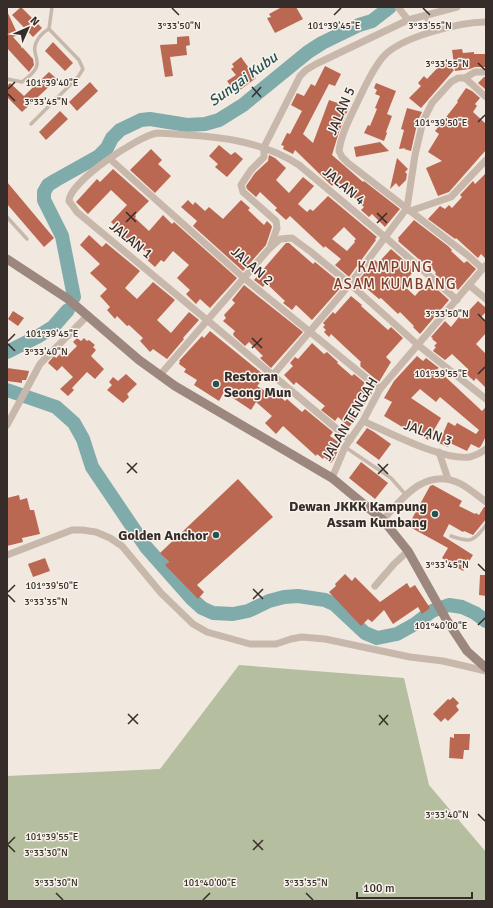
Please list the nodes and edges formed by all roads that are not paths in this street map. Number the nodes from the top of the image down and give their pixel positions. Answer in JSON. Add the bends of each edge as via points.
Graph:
{"nodes":[{"id":1,"x":52,"y":7,"type":"edge"},
{"id":2,"x":398,"y":7,"type":"edge"},
{"id":3,"x":457,"y":7,"type":"edge"},
{"id":4,"x":425,"y":15,"type":"junction"},
{"id":5,"x":408,"y":20,"type":"junction"},
{"id":6,"x":486,"y":22,"type":"edge"},
{"id":7,"x":49,"y":29,"type":"junction"},
{"id":8,"x":432,"y":32,"type":"junction"},
{"id":9,"x":486,"y":72,"type":"edge"},
{"id":10,"x":465,"y":78,"type":"junction"},
{"id":11,"x":7,"y":79,"type":"edge"},
{"id":12,"x":486,"y":97,"type":"edge"},
{"id":13,"x":31,"y":124,"type":"dead end"},
{"id":14,"x":264,"y":147,"type":"junction"},
{"id":15,"x":110,"y":159,"type":"junction"},
{"id":16,"x":486,"y":160,"type":"edge"},
{"id":17,"x":409,"y":209,"type":"junction"},
{"id":18,"x":7,"y":216,"type":"edge"},
{"id":19,"x":385,"y":237,"type":"junction"},
{"id":20,"x":27,"y":239,"type":"dead end"},
{"id":21,"x":268,"y":250,"type":"junction"},
{"id":22,"x":7,"y":259,"type":"edge"},
{"id":23,"x":484,"y":267,"type":"edge"},
{"id":24,"x":244,"y":278,"type":"junction"},
{"id":25,"x":350,"y":284,"type":"junction"},
{"id":26,"x":469,"y":285,"type":"junction"},
{"id":27,"x":486,"y":299,"type":"edge"},
{"id":28,"x":457,"y":300,"type":"junction"},
{"id":29,"x":88,"y":315,"type":"junction"},
{"id":30,"x":207,"y":320,"type":"junction"},
{"id":31,"x":309,"y":331,"type":"junction"},
{"id":32,"x":418,"y":345,"type":"junction"},
{"id":33,"x":160,"y":375,"type":"junction"},
{"id":34,"x":273,"y":375,"type":"junction"},
{"id":35,"x":380,"y":390,"type":"junction"},
{"id":36,"x":486,"y":398,"type":"edge"},
{"id":37,"x":363,"y":421,"type":"junction"},
{"id":38,"x":7,"y":425,"type":"edge"},
{"id":39,"x":350,"y":440,"type":"junction"},
{"id":40,"x":345,"y":447,"type":"junction"},
{"id":41,"x":486,"y":448,"type":"edge"},
{"id":42,"x":439,"y":452,"type":"junction"},
{"id":43,"x":332,"y":478,"type":"junction"},
{"id":44,"x":448,"y":479,"type":"junction"},
{"id":45,"x":406,"y":495,"type":"junction"},
{"id":46,"x":486,"y":502,"type":"edge"},
{"id":47,"x":383,"y":520,"type":"junction"},
{"id":48,"x":486,"y":525,"type":"edge"},
{"id":49,"x":451,"y":536,"type":"dead end"},
{"id":50,"x":408,"y":551,"type":"junction"},
{"id":51,"x":7,"y":555,"type":"edge"},
{"id":52,"x":375,"y":586,"type":"dead end"},
{"id":53,"x":486,"y":668,"type":"edge"},
{"id":54,"x":486,"y":671,"type":"edge"}],
"edges":[{"from":1,"to":7,"type":"lane"},
{"from":2,"to":5,"type":"street"},
{"from":3,"to":4,"type":"street"},
{"from":4,"to":5,"type":"street"},
{"from":4,"to":8,"type":"lane"},
{"from":5,"to":14,"type":"street","via":[[306,70],[296,82]]},
{"from":6,"to":8,"type":"street","name":"JALAN 5","via":[[448,27]]},
{"from":7,"to":11,"type":"lane","via":[[40,35],[35,45],[36,69],[22,82]]},
{"from":7,"to":13,"type":"lane","via":[[79,60],[83,69]]},
{"from":8,"to":17,"type":"street","name":"JALAN 5","via":[[417,37],[383,56],[366,84],[344,131],[339,148],[340,154],[348,163]]},
{"from":9,"to":10,"type":"street","via":[[475,72]]},
{"from":10,"to":12,"type":"street"},
{"from":10,"to":17,"type":"street","via":[[451,82],[428,109],[416,155]]},
{"from":14,"to":15,"type":"street","name":"JALAN 1","via":[[220,137],[157,133],[143,137]]},
{"from":14,"to":19,"type":"street","name":"JALAN 4","via":[[299,165]]},
{"from":14,"to":21,"type":"street","via":[[264,157],[241,185],[243,192],[276,222],[278,228]]},
{"from":15,"to":24,"type":"street","name":"JALAN 2"},
{"from":15,"to":30,"type":"street","name":"JALAN 1","via":[[72,192],[69,198],[71,206]]},
{"from":16,"to":17,"type":"street","via":[[451,196]]},
{"from":17,"to":19,"type":"street"},
{"from":17,"to":23,"type":"street","name":"JALAN 5"},
{"from":18,"to":20,"type":"lane"},
{"from":19,"to":25,"type":"street"},
{"from":19,"to":28,"type":"street","name":"JALAN 4"},
{"from":21,"to":24,"type":"street"},
{"from":21,"to":25,"type":"street","via":[[280,239],[292,238]]},
{"from":22,"to":29,"type":"main road"},
{"from":23,"to":26,"type":"street","name":"JALAN TENGAH"},
{"from":24,"to":30,"type":"street"},
{"from":24,"to":31,"type":"street","name":"JALAN 2"},
{"from":25,"to":31,"type":"street"},
{"from":25,"to":32,"type":"street"},
{"from":26,"to":27,"type":"street"},
{"from":26,"to":28,"type":"street","name":"JALAN TENGAH"},
{"from":28,"to":32,"type":"street","name":"JALAN TENGAH"},
{"from":29,"to":33,"type":"main road"},
{"from":29,"to":38,"type":"street","via":[[40,364]]},
{"from":30,"to":33,"type":"street"},
{"from":30,"to":34,"type":"street","name":"JALAN 1"},
{"from":31,"to":34,"type":"street"},
{"from":31,"to":35,"type":"street","name":"JALAN 2"},
{"from":32,"to":35,"type":"street","name":"JALAN TENGAH"},
{"from":32,"to":36,"type":"street"},
{"from":33,"to":43,"type":"main road"},
{"from":34,"to":39,"type":"street","name":"JALAN 1"},
{"from":35,"to":37,"type":"street","name":"JALAN TENGAH"},
{"from":37,"to":39,"type":"street","name":"JALAN TENGAH"},
{"from":37,"to":42,"type":"street","name":"JALAN 3"},
{"from":39,"to":40,"type":"street","name":"JALAN TENGAH"},
{"from":40,"to":43,"type":"street","name":"JALAN TENGAH"},
{"from":40,"to":45,"type":"lane","via":[[391,478]]},
{"from":41,"to":42,"type":"street","name":"JALAN 3","via":[[469,457]]},
{"from":42,"to":44,"type":"street"},
{"from":43,"to":47,"type":"main road"},
{"from":44,"to":45,"type":"street","via":[[429,480]]},
{"from":44,"to":46,"type":"street"},
{"from":45,"to":47,"type":"street"},
{"from":47,"to":50,"type":"main road"},
{"from":48,"to":49,"type":"lane","via":[[472,540]]},
{"from":50,"to":52,"type":"street"},
{"from":50,"to":53,"type":"main road","via":[[467,651]]},
{"from":51,"to":54,"type":"street","via":[[72,530],[96,532],[122,546],[161,592],[194,624],[207,632],[256,645],[276,644],[302,637],[325,639]]}]}
